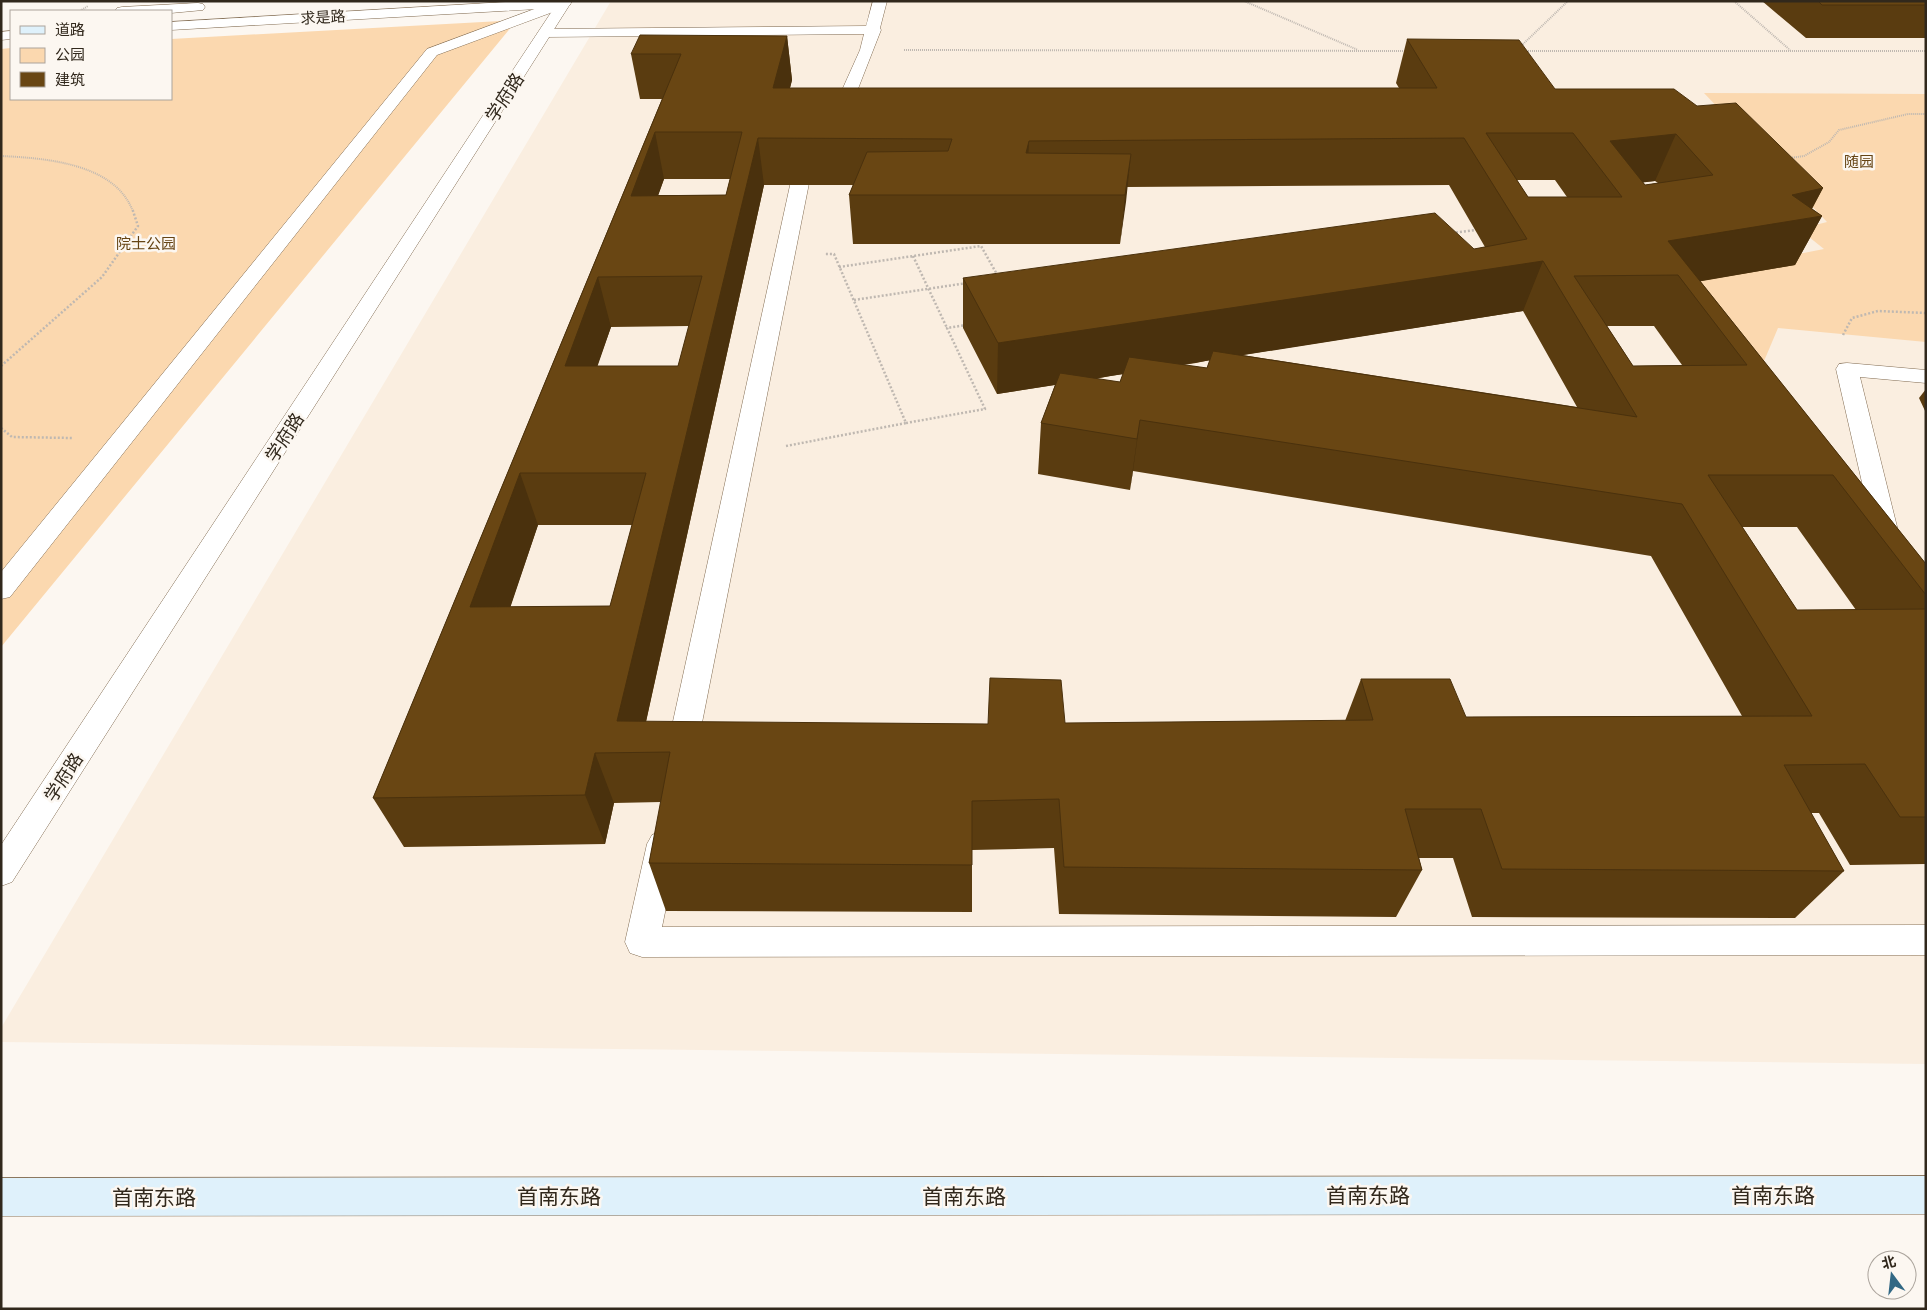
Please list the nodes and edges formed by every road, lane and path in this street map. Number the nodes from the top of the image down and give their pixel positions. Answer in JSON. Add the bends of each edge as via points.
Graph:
{"nodes":[{"id":1,"x":880,"y":1,"type":"edge"},
{"id":2,"x":1244,"y":1,"type":"edge"},
{"id":3,"x":1568,"y":1,"type":"edge"},
{"id":4,"x":1734,"y":1,"type":"edge"},
{"id":5,"x":564,"y":2,"type":"edge"},
{"id":6,"x":210,"y":6,"type":"dead end"},
{"id":7,"x":140,"y":10,"type":"edge"},
{"id":8,"x":172,"y":26,"type":"edge"},
{"id":9,"x":545,"y":33,"type":"junction"},
{"id":10,"x":870,"y":40,"type":"junction"},
{"id":11,"x":1360,"y":50,"type":"junction"},
{"id":12,"x":1408,"y":50,"type":"dead end"},
{"id":13,"x":1791,"y":51,"type":"junction"},
{"id":14,"x":1926,"y":51,"type":"edge"},
{"id":15,"x":1926,"y":114,"type":"edge"},
{"id":16,"x":1,"y":156,"type":"edge"},
{"id":17,"x":1786,"y":159,"type":"edge"},
{"id":18,"x":1476,"y":230,"type":"dead end"},
{"id":19,"x":1447,"y":234,"type":"edge"},
{"id":20,"x":784,"y":255,"type":"junction"},
{"id":21,"x":913,"y":256,"type":"junction"},
{"id":22,"x":839,"y":267,"type":"junction"},
{"id":23,"x":991,"y":280,"type":"edge"},
{"id":24,"x":974,"y":283,"type":"edge"},
{"id":25,"x":929,"y":289,"type":"junction"},
{"id":26,"x":854,"y":300,"type":"junction"},
{"id":27,"x":1926,"y":312,"type":"edge"},
{"id":28,"x":966,"y":325,"type":"dead end"},
{"id":29,"x":947,"y":328,"type":"junction"},
{"id":30,"x":1,"y":366,"type":"edge"},
{"id":31,"x":1847,"y":369,"type":"junction"},
{"id":32,"x":1926,"y":376,"type":"edge"},
{"id":33,"x":906,"y":423,"type":"junction"},
{"id":34,"x":743,"y":454,"type":"junction"},
{"id":35,"x":1,"y":590,"type":"edge"},
{"id":36,"x":1926,"y":604,"type":"edge"},
{"id":37,"x":675,"y":786,"type":"edge"},
{"id":38,"x":669,"y":815,"type":"edge"},
{"id":39,"x":1,"y":872,"type":"edge"},
{"id":40,"x":1926,"y":940,"type":"edge"},
{"id":41,"x":1926,"y":1195,"type":"edge"},
{"id":42,"x":1,"y":1197,"type":"edge"}],
"edges":[{"from":1,"to":10,"type":"street"},
{"from":2,"to":11,"type":"path"},
{"from":3,"to":13,"type":"path","via":[[1516,51]]},
{"from":4,"to":13,"type":"path"},
{"from":5,"to":8,"type":"street","name":"求是路"},
{"from":5,"to":9,"type":"street","name":"学府路"},
{"from":5,"to":35,"type":"street","via":[[432,52]]},
{"from":6,"to":7,"type":"street"},
{"from":9,"to":10,"type":"street"},
{"from":9,"to":39,"type":"street","name":"学府路"},
{"from":10,"to":11,"type":"path"},
{"from":10,"to":20,"type":"street","via":[[846,99],[805,158]]},
{"from":11,"to":12,"type":"path"},
{"from":13,"to":14,"type":"path"},
{"from":15,"to":17,"type":"path","via":[[1908,114],[1839,130],[1829,142],[1804,156]]},
{"from":16,"to":30,"type":"path","via":[[71,163],[102,177],[127,198],[138,226],[102,277]]},
{"from":18,"to":19,"type":"path"},
{"from":20,"to":22,"type":"path","via":[[834,254]]},
{"from":20,"to":34,"type":"street"},
{"from":21,"to":22,"type":"path"},
{"from":21,"to":23,"type":"path","via":[[981,246],[1000,279]]},
{"from":21,"to":25,"type":"path"},
{"from":22,"to":26,"type":"path"},
{"from":24,"to":25,"type":"path"},
{"from":25,"to":26,"type":"path"},
{"from":25,"to":29,"type":"path"},
{"from":26,"to":33,"type":"path"},
{"from":27,"to":31,"type":"path","via":[[1878,311],[1852,318],[1834,351]]},
{"from":28,"to":29,"type":"path"},
{"from":29,"to":33,"type":"path","via":[[985,409]]},
{"from":31,"to":32,"type":"street"},
{"from":31,"to":36,"type":"street","via":[[1893,560]]},
{"from":33,"to":34,"type":"path"},
{"from":34,"to":37,"type":"street"},
{"from":38,"to":40,"type":"street","via":[[642,942]]},
{"from":41,"to":42,"type":"main road","name":"首南东路"}]}
